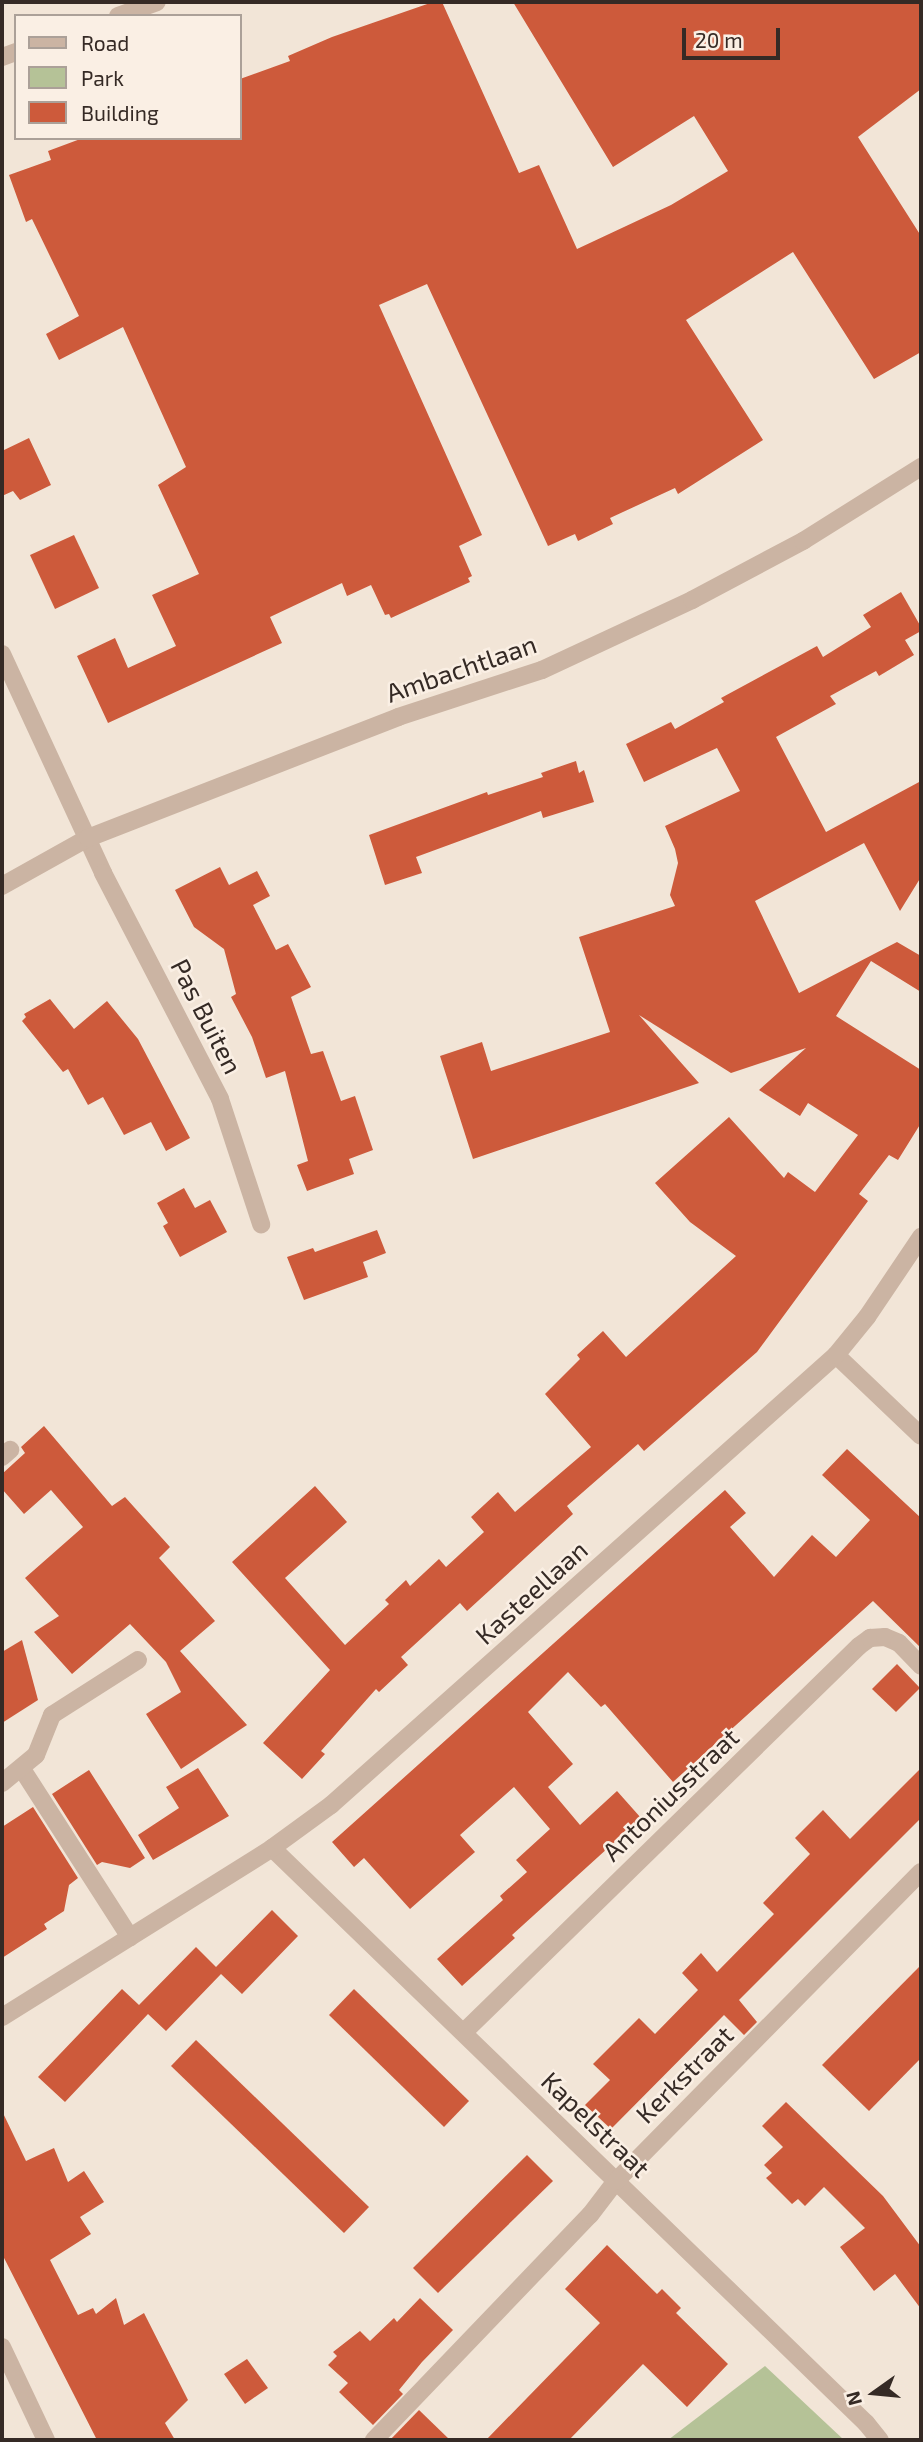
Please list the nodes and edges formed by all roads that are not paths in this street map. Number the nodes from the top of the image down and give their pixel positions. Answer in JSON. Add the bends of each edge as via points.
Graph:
{"nodes":[{"id":1,"x":157,"y":2,"type":"edge"},
{"id":2,"x":124,"y":14,"type":"edge"},
{"id":3,"x":921,"y":467,"type":"edge"},
{"id":4,"x":2,"y":654,"type":"edge"},
{"id":5,"x":88,"y":838,"type":"junction"},
{"id":6,"x":2,"y":886,"type":"edge"},
{"id":7,"x":261,"y":1224,"type":"dead end"},
{"id":8,"x":921,"y":1237,"type":"edge"},
{"id":9,"x":836,"y":1355,"type":"junction"},
{"id":10,"x":921,"y":1436,"type":"edge"},
{"id":11,"x":138,"y":1660,"type":"dead end"},
{"id":12,"x":921,"y":1666,"type":"edge"},
{"id":13,"x":22,"y":1769,"type":"junction"},
{"id":14,"x":2,"y":1783,"type":"edge"},
{"id":15,"x":272,"y":1848,"type":"junction"},
{"id":16,"x":921,"y":1872,"type":"edge"},
{"id":17,"x":130,"y":1937,"type":"junction"},
{"id":18,"x":2,"y":2017,"type":"edge"},
{"id":19,"x":464,"y":2032,"type":"junction"},
{"id":20,"x":616,"y":2180,"type":"junction"},
{"id":21,"x":2,"y":2347,"type":"edge"},
{"id":22,"x":46,"y":2440,"type":"edge"},
{"id":23,"x":374,"y":2440,"type":"edge"},
{"id":24,"x":880,"y":2440,"type":"edge"}],
"edges":[{"from":1,"to":2,"type":"street"},
{"from":3,"to":5,"type":"street","name":"Ambachtlaan","via":[[803,541],[692,600],[542,670],[398,717]]},
{"from":4,"to":5,"type":"street","name":"Pas Buiten"},
{"from":5,"to":6,"type":"street","name":"Ambachtlaan"},
{"from":5,"to":7,"type":"street","name":"Pas Buiten","via":[[220,1099]]},
{"from":8,"to":9,"type":"street","name":"Kasteellaan"},
{"from":9,"to":10,"type":"street"},
{"from":9,"to":15,"type":"street","name":"Kasteellaan","via":[[331,1805]]},
{"from":11,"to":13,"type":"street","via":[[52,1715],[36,1755]]},
{"from":12,"to":19,"type":"street","name":"Antoniusstraat","via":[[899,1643],[885,1636],[870,1637]]},
{"from":13,"to":14,"type":"street"},
{"from":13,"to":17,"type":"street"},
{"from":15,"to":17,"type":"street","name":"Kasteellaan"},
{"from":15,"to":19,"type":"street","name":"Kapelstraat"},
{"from":16,"to":20,"type":"street","name":"Kerkstraat"},
{"from":17,"to":18,"type":"street","name":"Kasteellaan"},
{"from":19,"to":20,"type":"street","name":"Kapelstraat"},
{"from":20,"to":23,"type":"street","name":"Kerkstraat","via":[[590,2215]]},
{"from":20,"to":24,"type":"street","name":"Kapelstraat"},
{"from":21,"to":22,"type":"street"}]}
